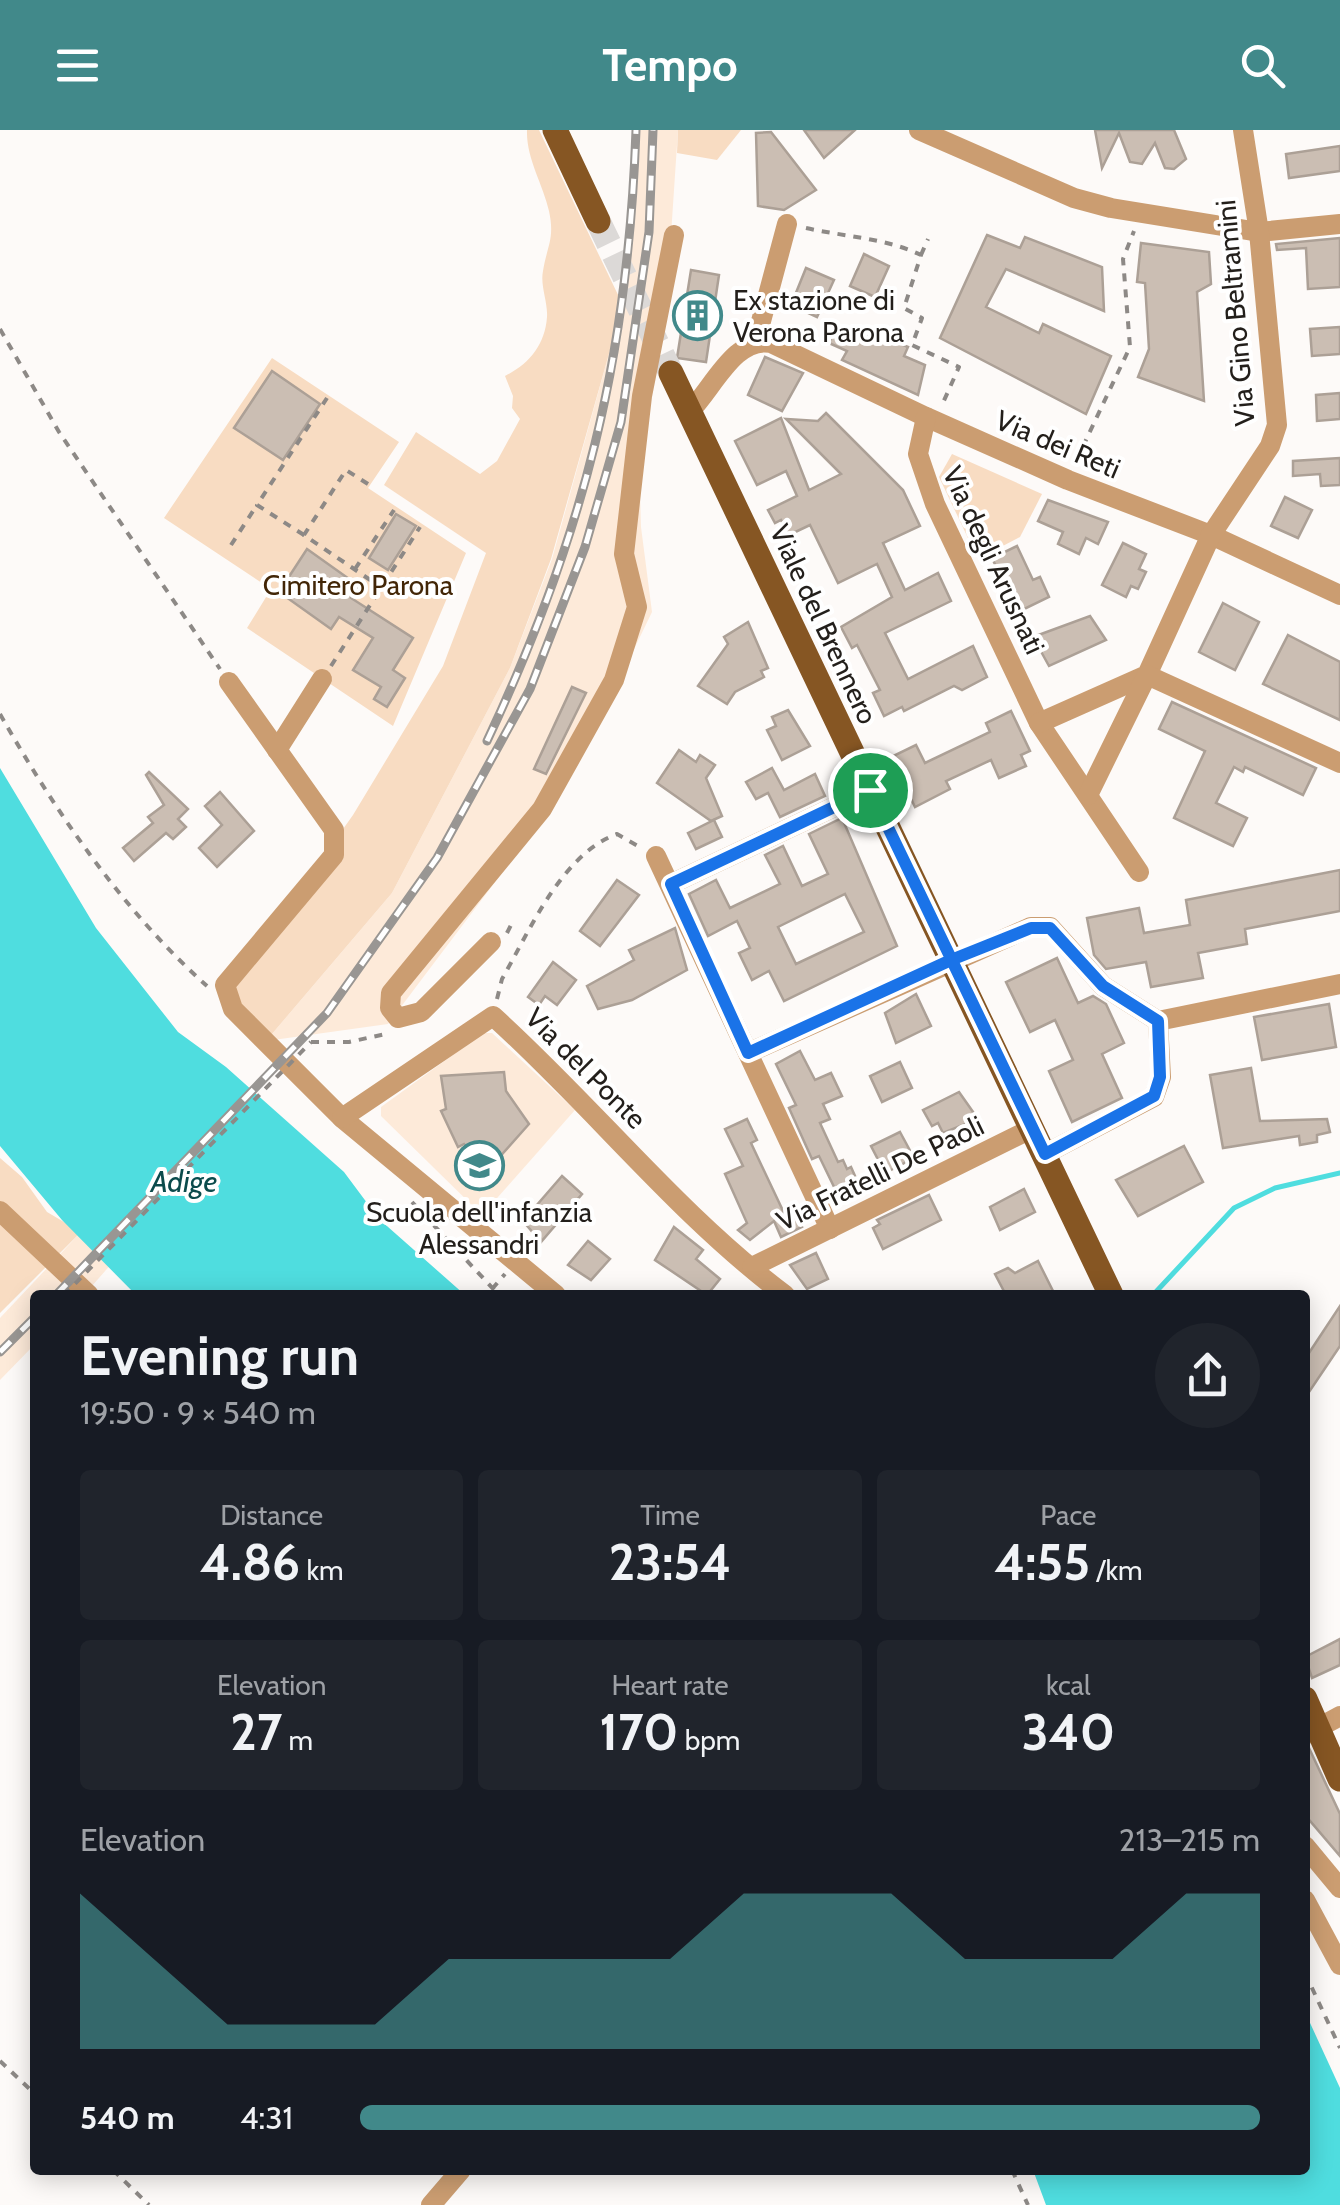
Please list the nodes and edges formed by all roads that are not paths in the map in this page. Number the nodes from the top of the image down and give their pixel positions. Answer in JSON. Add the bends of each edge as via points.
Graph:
{"nodes":[{"id":1,"x":555,"y":130,"type":"edge"},
{"id":2,"x":919,"y":130,"type":"edge"},
{"id":3,"x":1243,"y":130,"type":"edge"},
{"id":4,"x":598,"y":221,"type":"tunnel mouth"},
{"id":5,"x":787,"y":224,"type":"road end"},
{"id":6,"x":1340,"y":224,"type":"edge"},
{"id":7,"x":1259,"y":232,"type":"junction"},
{"id":8,"x":674,"y":234,"type":"dead end"},
{"id":9,"x":756,"y":340,"type":"junction"},
{"id":10,"x":671,"y":372,"type":"tunnel mouth"},
{"id":11,"x":690,"y":411,"type":"junction"},
{"id":12,"x":933,"y":413,"type":"junction"},
{"id":13,"x":1211,"y":535,"type":"junction"},
{"id":14,"x":1340,"y":595,"type":"edge"},
{"id":15,"x":1147,"y":675,"type":"junction"},
{"id":16,"x":322,"y":678,"type":"road end"},
{"id":17,"x":229,"y":682,"type":"road end"},
{"id":18,"x":1039,"y":723,"type":"junction"},
{"id":19,"x":278,"y":750,"type":"junction"},
{"id":20,"x":1340,"y":764,"type":"edge"},
{"id":21,"x":870,"y":790,"type":"junction"},
{"id":22,"x":1088,"y":795,"type":"junction"},
{"id":23,"x":656,"y":856,"type":"road end"},
{"id":24,"x":1140,"y":872,"type":"dead end"},
{"id":25,"x":671,"y":884,"type":"junction"},
{"id":26,"x":490,"y":942,"type":"dead end"},
{"id":27,"x":951,"y":960,"type":"junction"},
{"id":28,"x":1340,"y":984,"type":"edge"},
{"id":29,"x":1158,"y":1021,"type":"junction"},
{"id":30,"x":748,"y":1053,"type":"junction"},
{"id":31,"x":342,"y":1118,"type":"junction"},
{"id":32,"x":1033,"y":1128,"type":"junction"},
{"id":33,"x":1045,"y":1154,"type":"junction"},
{"id":34,"x":0,"y":1210,"type":"edge"},
{"id":35,"x":830,"y":1229,"type":"junction"},
{"id":36,"x":752,"y":1267,"type":"junction"},
{"id":37,"x":83,"y":1290,"type":"edge"},
{"id":38,"x":550,"y":1290,"type":"edge"},
{"id":39,"x":779,"y":1290,"type":"edge"},
{"id":40,"x":1108,"y":1290,"type":"edge"},
{"id":41,"x":1321,"y":1726,"type":"edge"},
{"id":42,"x":1340,"y":1779,"type":"edge"},
{"id":43,"x":1310,"y":1852,"type":"edge"},
{"id":44,"x":1340,"y":1888,"type":"edge"},
{"id":45,"x":1310,"y":1909,"type":"edge"},
{"id":46,"x":1340,"y":1965,"type":"edge"},
{"id":47,"x":457,"y":2175,"type":"edge"},
{"id":48,"x":431,"y":2205,"type":"edge"}],
"edges":[{"from":1,"to":4,"type":"main road"},
{"from":2,"to":7,"type":"street","via":[[1074,198]]},
{"from":3,"to":7,"type":"street","name":"Via Gino Beltramini"},
{"from":5,"to":9,"type":"street"},
{"from":6,"to":7,"type":"street"},
{"from":7,"to":13,"type":"street","name":"Via Gino Beltramini","via":[[1277,425]]},
{"from":8,"to":26,"type":"street","via":[[642,396],[624,554],[638,607],[614,680],[542,809],[391,993],[390,1008],[398,1018],[421,1012]]},
{"from":9,"to":11,"type":"street"},
{"from":9,"to":12,"type":"street","name":"Via dei Reti"},
{"from":10,"to":11,"type":"main road","name":"Viale del Brennero"},
{"from":11,"to":21,"type":"main road","name":"Viale del Brennero"},
{"from":12,"to":13,"type":"street","name":"Via dei Reti","via":[[1068,480]]},
{"from":12,"to":18,"type":"street","name":"Via degli Arusnati","via":[[918,454],[922,475]]},
{"from":13,"to":14,"type":"street","name":"Via dei Reti"},
{"from":13,"to":15,"type":"street"},
{"from":15,"to":18,"type":"street"},
{"from":15,"to":20,"type":"street"},
{"from":15,"to":22,"type":"street"},
{"from":16,"to":19,"type":"street"},
{"from":17,"to":19,"type":"street"},
{"from":18,"to":22,"type":"street","name":"Via degli Arusnati"},
{"from":19,"to":31,"type":"street","via":[[334,830],[334,855],[224,985],[233,1009]]},
{"from":21,"to":25,"type":"street"},
{"from":21,"to":27,"type":"main road","name":"Viale del Brennero"},
{"from":22,"to":24,"type":"street","name":"Via degli Arusnati"},
{"from":23,"to":25,"type":"street"},
{"from":25,"to":30,"type":"street"},
{"from":27,"to":29,"type":"street","via":[[1031,928],[1050,928],[1103,986]]},
{"from":27,"to":30,"type":"street"},
{"from":27,"to":32,"type":"main road","name":"Viale del Brennero"},
{"from":28,"to":29,"type":"street"},
{"from":29,"to":33,"type":"street","via":[[1154,1096]]},
{"from":30,"to":35,"type":"street"},
{"from":31,"to":36,"type":"street","name":"Via del Ponte","via":[[493,1016],[567,1083],[663,1188]]},
{"from":31,"to":38,"type":"street"},
{"from":32,"to":33,"type":"main road","name":"Viale del Brennero"},
{"from":32,"to":35,"type":"street","name":"Via Fratelli De Paoli"},
{"from":33,"to":40,"type":"main road","name":"Viale del Brennero"},
{"from":34,"to":37,"type":"street"},
{"from":35,"to":36,"type":"street","name":"Via Fratelli De Paoli"},
{"from":36,"to":39,"type":"street","name":"Via del Ponte"},
{"from":41,"to":42,"type":"main road"},
{"from":43,"to":44,"type":"street"},
{"from":45,"to":46,"type":"street"},
{"from":47,"to":48,"type":"street"}]}
